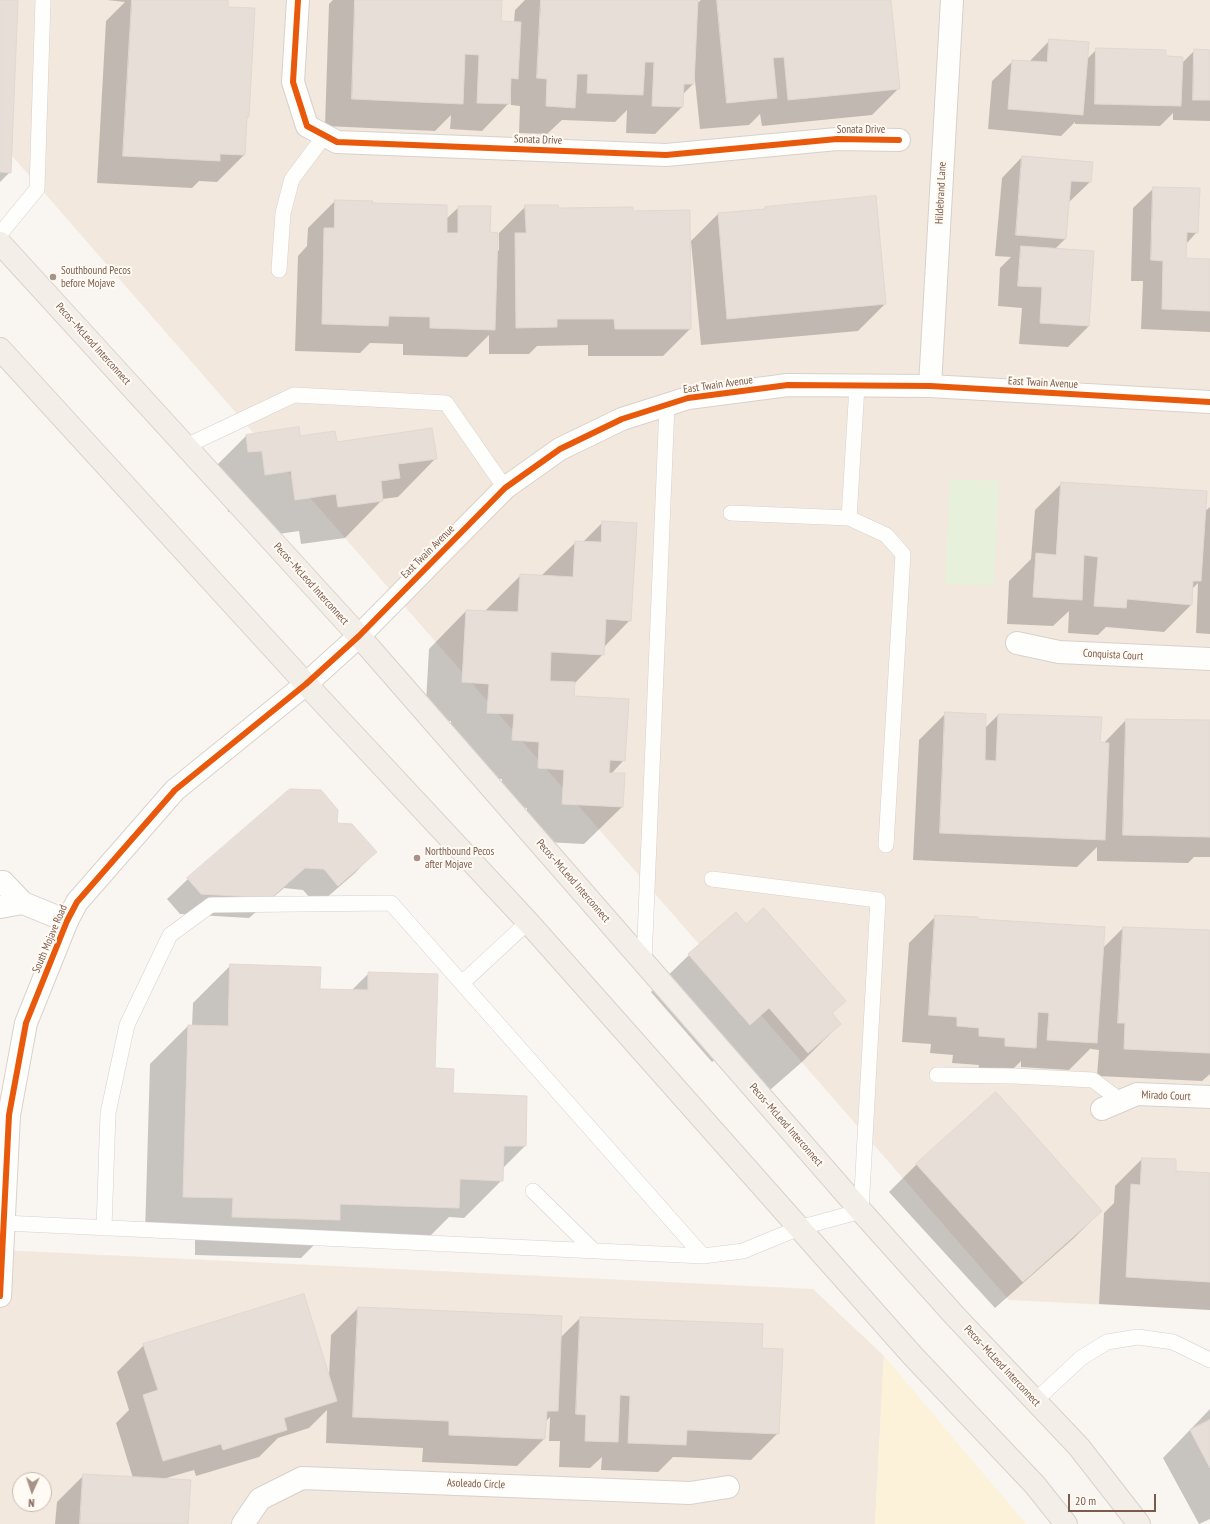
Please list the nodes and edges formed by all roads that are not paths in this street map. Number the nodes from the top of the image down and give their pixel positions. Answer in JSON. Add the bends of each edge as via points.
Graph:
{"nodes":[{"id":1,"x":43,"y":0,"type":"edge"},
{"id":2,"x":298,"y":0,"type":"edge"},
{"id":3,"x":952,"y":0,"type":"edge"},
{"id":4,"x":325,"y":135,"type":"junction"},
{"id":5,"x":899,"y":140,"type":"dead end"},
{"id":6,"x":0,"y":234,"type":"edge"},
{"id":7,"x":0,"y":243,"type":"edge"},
{"id":8,"x":280,"y":270,"type":"dead end"},
{"id":9,"x":0,"y":349,"type":"edge"},
{"id":10,"x":857,"y":386,"type":"junction"},
{"id":11,"x":930,"y":386,"type":"junction"},
{"id":12,"x":1210,"y":402,"type":"edge"},
{"id":13,"x":667,"y":405,"type":"junction"},
{"id":14,"x":186,"y":446,"type":"junction"},
{"id":15,"x":505,"y":488,"type":"junction"},
{"id":16,"x":732,"y":513,"type":"dead end"},
{"id":17,"x":849,"y":518,"type":"junction"},
{"id":18,"x":359,"y":636,"type":"junction"},
{"id":19,"x":1017,"y":643,"type":"dead end"},
{"id":20,"x":1210,"y":659,"type":"edge"},
{"id":21,"x":306,"y":684,"type":"junction"},
{"id":22,"x":886,"y":845,"type":"dead end"},
{"id":23,"x":712,"y":879,"type":"dead end"},
{"id":24,"x":0,"y":882,"type":"edge"},
{"id":25,"x":22,"y":903,"type":"junction"},
{"id":26,"x":0,"y":907,"type":"edge"},
{"id":27,"x":67,"y":922,"type":"junction"},
{"id":28,"x":528,"y":922,"type":"junction"},
{"id":29,"x":644,"y":962,"type":"junction"},
{"id":30,"x":462,"y":983,"type":"junction"},
{"id":31,"x":936,"y":1075,"type":"dead end"},
{"id":32,"x":1210,"y":1097,"type":"edge"},
{"id":33,"x":1111,"y":1105,"type":"joint"},
{"id":34,"x":533,"y":1191,"type":"dead end"},
{"id":35,"x":861,"y":1211,"type":"junction"},
{"id":36,"x":4,"y":1223,"type":"junction"},
{"id":37,"x":104,"y":1228,"type":"junction"},
{"id":38,"x":799,"y":1228,"type":"junction"},
{"id":39,"x":593,"y":1250,"type":"junction"},
{"id":40,"x":703,"y":1256,"type":"junction"},
{"id":41,"x":0,"y":1296,"type":"edge"},
{"id":42,"x":1210,"y":1360,"type":"edge"},
{"id":43,"x":1035,"y":1401,"type":"junction"},
{"id":44,"x":728,"y":1487,"type":"dead end"},
{"id":45,"x":242,"y":1524,"type":"edge"},
{"id":46,"x":1066,"y":1524,"type":"edge"},
{"id":47,"x":1139,"y":1524,"type":"edge"}],
"edges":[{"from":1,"to":6,"type":"lane","via":[[37,189]]},
{"from":2,"to":4,"type":"street","name":"Sonata Drive","via":[[293,82],[307,126]]},
{"from":3,"to":11,"type":"street","name":"Hildebrand Lane"},
{"from":4,"to":5,"type":"street","name":"Sonata Drive","via":[[338,142],[666,155],[837,139]]},
{"from":4,"to":8,"type":"lane","via":[[292,179],[283,213]]},
{"from":7,"to":14,"type":"main road","name":"Pecos–McLeod Interconnect"},
{"from":9,"to":21,"type":"main road"},
{"from":10,"to":11,"type":"street","name":"East Twain Avenue"},
{"from":10,"to":13,"type":"street","name":"East Twain Avenue","via":[[788,386],[688,398]]},
{"from":10,"to":17,"type":"lane"},
{"from":11,"to":12,"type":"street","name":"East Twain Avenue"},
{"from":13,"to":15,"type":"street","name":"East Twain Avenue","via":[[622,419],[560,449]]},
{"from":13,"to":29,"type":"lane"},
{"from":14,"to":15,"type":"lane","via":[[294,395],[446,403]]},
{"from":14,"to":18,"type":"main road","name":"Pecos–McLeod Interconnect"},
{"from":15,"to":18,"type":"street","name":"East Twain Avenue"},
{"from":16,"to":17,"type":"lane"},
{"from":17,"to":22,"type":"lane","via":[[886,535],[903,554]]},
{"from":18,"to":21,"type":"street","name":"East Twain Avenue"},
{"from":18,"to":29,"type":"main road","name":"Pecos–McLeod Interconnect"},
{"from":19,"to":20,"type":"street","name":"Conquista Court","via":[[1059,652]]},
{"from":21,"to":27,"type":"street","name":"South Mojave Road","via":[[175,790],[77,902]]},
{"from":21,"to":28,"type":"main road"},
{"from":23,"to":35,"type":"lane","via":[[878,900]]},
{"from":24,"to":25,"type":"street","via":[[3,882]]},
{"from":25,"to":26,"type":"street"},
{"from":25,"to":27,"type":"street"},
{"from":27,"to":36,"type":"street","name":"South Mojave Road","via":[[26,1023],[9,1115]]},
{"from":28,"to":30,"type":"lane"},
{"from":28,"to":38,"type":"main road"},
{"from":29,"to":35,"type":"main road","name":"Pecos–McLeod Interconnect"},
{"from":30,"to":37,"type":"lane","via":[[391,903],[211,904],[170,935],[128,1025],[108,1113]]},
{"from":30,"to":40,"type":"lane"},
{"from":31,"to":33,"type":"lane","via":[[1093,1080]]},
{"from":32,"to":33,"type":"street","name":"Mirado Court","via":[[1138,1094]]},
{"from":34,"to":39,"type":"lane"},
{"from":35,"to":38,"type":"lane"},
{"from":35,"to":43,"type":"main road","name":"Pecos–McLeod Interconnect","via":[[954,1316]]},
{"from":36,"to":37,"type":"lane"},
{"from":36,"to":41,"type":"street","name":"South Mojave Road"},
{"from":37,"to":39,"type":"lane"},
{"from":38,"to":40,"type":"lane","via":[[743,1251]]},
{"from":38,"to":46,"type":"main road","via":[[912,1355],[1035,1485]]},
{"from":39,"to":40,"type":"lane"},
{"from":42,"to":43,"type":"lane","via":[[1173,1342],[1138,1337],[1107,1342],[1081,1358]]},
{"from":43,"to":47,"type":"main road","name":"Pecos–McLeod Interconnect","via":[[1079,1447]]},
{"from":44,"to":45,"type":"street","name":"Asoleado Circle","via":[[690,1493],[302,1478],[260,1499]]}]}
